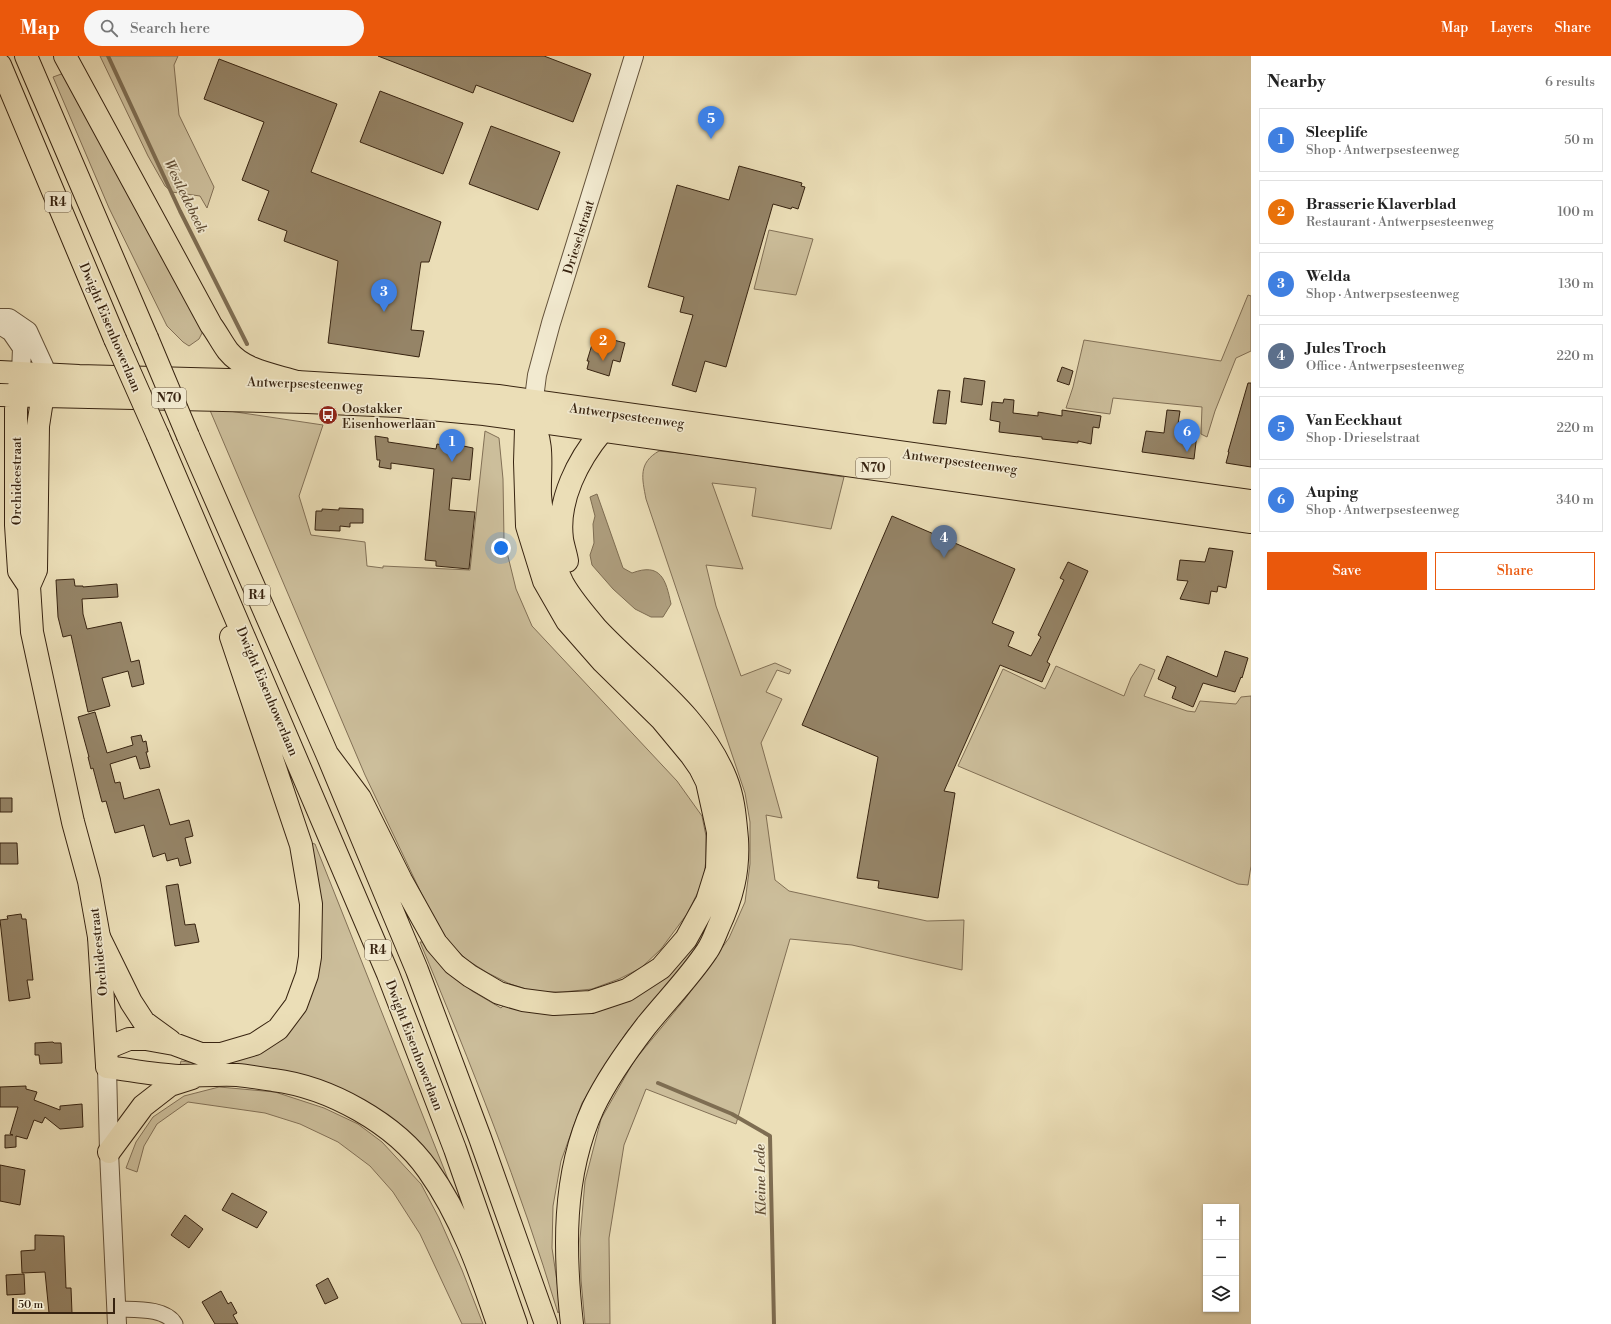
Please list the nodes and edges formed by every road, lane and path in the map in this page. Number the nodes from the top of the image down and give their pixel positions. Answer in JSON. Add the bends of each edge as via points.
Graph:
{"nodes":[{"id":1,"x":26,"y":56,"type":"edge"},
{"id":2,"x":65,"y":56,"type":"edge"},
{"id":3,"x":634,"y":56,"type":"edge"},
{"id":4,"x":0,"y":65,"type":"edge"},
{"id":5,"x":0,"y":318,"type":"edge"},
{"id":6,"x":0,"y":325,"type":"edge"},
{"id":7,"x":0,"y":372,"type":"edge"},
{"id":8,"x":21,"y":374,"type":"junction"},
{"id":9,"x":45,"y":375,"type":"junction"},
{"id":10,"x":298,"y":382,"type":"junction"},
{"id":11,"x":9,"y":396,"type":"edge"},
{"id":12,"x":43,"y":396,"type":"junction"},
{"id":13,"x":532,"y":411,"type":"junction"},
{"id":14,"x":602,"y":430,"type":"junction"},
{"id":15,"x":854,"y":456,"type":"junction"},
{"id":16,"x":1154,"y":498,"type":"junction"},
{"id":17,"x":1251,"y":501,"type":"edge"},
{"id":18,"x":1251,"y":522,"type":"edge"},
{"id":19,"x":222,"y":582,"type":"junction"},
{"id":20,"x":29,"y":586,"type":"junction"},
{"id":21,"x":582,"y":612,"type":"junction"},
{"id":22,"x":327,"y":754,"type":"junction"},
{"id":23,"x":98,"y":937,"type":"junction"},
{"id":24,"x":174,"y":1044,"type":"junction"},
{"id":25,"x":107,"y":1058,"type":"junction"},
{"id":26,"x":200,"y":1075,"type":"junction"},
{"id":27,"x":109,"y":1152,"type":"junction"},
{"id":28,"x":117,"y":1316,"type":"edge"},
{"id":29,"x":174,"y":1324,"type":"edge"},
{"id":30,"x":498,"y":1324,"type":"edge"},
{"id":31,"x":516,"y":1324,"type":"edge"},
{"id":32,"x":546,"y":1324,"type":"edge"},
{"id":33,"x":572,"y":1324,"type":"edge"}],
"edges":[{"from":1,"to":22,"type":"main road","number":"R4","bridge":true},
{"from":2,"to":10,"type":"main road","via":[[211,325],[228,351],[254,369]]},
{"from":3,"to":13,"type":"street","name":"Drieselstraat","via":[[551,323],[537,375]]},
{"from":4,"to":19,"type":"main road","name":"Dwight Eisenhowerlaan","number":"R4","bridge":true,"via":[[115,339]]},
{"from":5,"to":9,"type":"street","via":[[9,318],[28,331],[44,366]]},
{"from":6,"to":8,"type":"street","via":[[11,332],[22,348]]},
{"from":7,"to":8,"type":"main road","name":"Antwerpsesteenweg","number":"N70"},
{"from":8,"to":9,"type":"main road","name":"Antwerpsesteenweg","number":"N70"},
{"from":8,"to":11,"type":"main road","name":"Orchideestraat"},
{"from":9,"to":10,"type":"main road","name":"Antwerpsesteenweg","number":"N70"},
{"from":9,"to":12,"type":"main road","name":"Orchideestraat"},
{"from":10,"to":13,"type":"main road","name":"Antwerpsesteenweg","number":"N70","via":[[498,396]]},
{"from":11,"to":12,"type":"main road","name":"Antwerpsesteenweg","number":"N70"},
{"from":11,"to":20,"type":"main road","name":"Orchideestraat","via":[[16,414],[16,525],[19,570]]},
{"from":12,"to":13,"type":"main road","name":"Antwerpsesteenweg","number":"N70","via":[[398,406],[496,416]]},
{"from":12,"to":20,"type":"main road","name":"Orchideestraat","via":[[38,426],[36,570]]},
{"from":13,"to":14,"type":"main road","name":"Antwerpsesteenweg","number":"N70"},
{"from":13,"to":15,"type":"main road","name":"Antwerpsesteenweg","number":"N70"},
{"from":13,"to":21,"type":"main road","via":[[538,431],[540,498],[550,553],[564,585]]},
{"from":13,"to":22,"type":"main road","via":[[526,429],[525,505],[527,526],[544,581],[567,621],[603,662],[662,720],[691,755],[707,782],[718,832],[717,869],[707,901],[686,939],[662,968],[627,990],[591,1002],[554,1004],[523,1000],[499,993],[454,964],[436,943],[360,798]]},
{"from":14,"to":15,"type":"main road","name":"Antwerpsesteenweg","number":"N70"},
{"from":14,"to":21,"type":"main road","via":[[570,482],[562,516],[562,539],[577,586]]},
{"from":15,"to":16,"type":"main road","name":"Antwerpsesteenweg","number":"N70"},
{"from":16,"to":17,"type":"main road","name":"Antwerpsesteenweg","number":"N70"},
{"from":16,"to":18,"type":"main road","name":"Antwerpsesteenweg","number":"N70"},
{"from":19,"to":24,"type":"main road","via":[[232,642],[301,845],[311,904],[310,957],[307,975],[296,1005],[278,1029],[267,1037],[256,1044],[221,1054],[201,1054]]},
{"from":19,"to":31,"type":"main road","name":"Dwight Eisenhowerlaan","number":"R4","via":[[388,974],[455,1149]]},
{"from":20,"to":23,"type":"main road","name":"Orchideestraat","via":[[32,632],[70,808],[89,880]]},
{"from":21,"to":33,"type":"main road","via":[[703,736],[725,776],[733,799],[738,857],[734,887],[708,950],[646,1026],[612,1074],[593,1108],[582,1139],[569,1198],[568,1291]]},
{"from":22,"to":32,"type":"main road","number":"R4","via":[[420,977]]},
{"from":23,"to":24,"type":"main road","via":[[130,1002],[144,1022]]},
{"from":23,"to":25,"type":"main road","name":"Orchideestraat"},
{"from":24,"to":25,"type":"main road","via":[[129,1039]]},
{"from":25,"to":26,"type":"main road","via":[[178,1076]]},
{"from":25,"to":27,"type":"street","name":"Orchideestraat"},
{"from":26,"to":27,"type":"main road","via":[[170,1085],[143,1106]]},
{"from":26,"to":30,"type":"main road","via":[[236,1075],[306,1087],[346,1103],[378,1122],[404,1144],[428,1170],[454,1211],[482,1277]]},
{"from":27,"to":28,"type":"street","name":"Orchideestraat"},
{"from":28,"to":29,"type":"street","via":[[153,1311],[171,1318]]}]}
